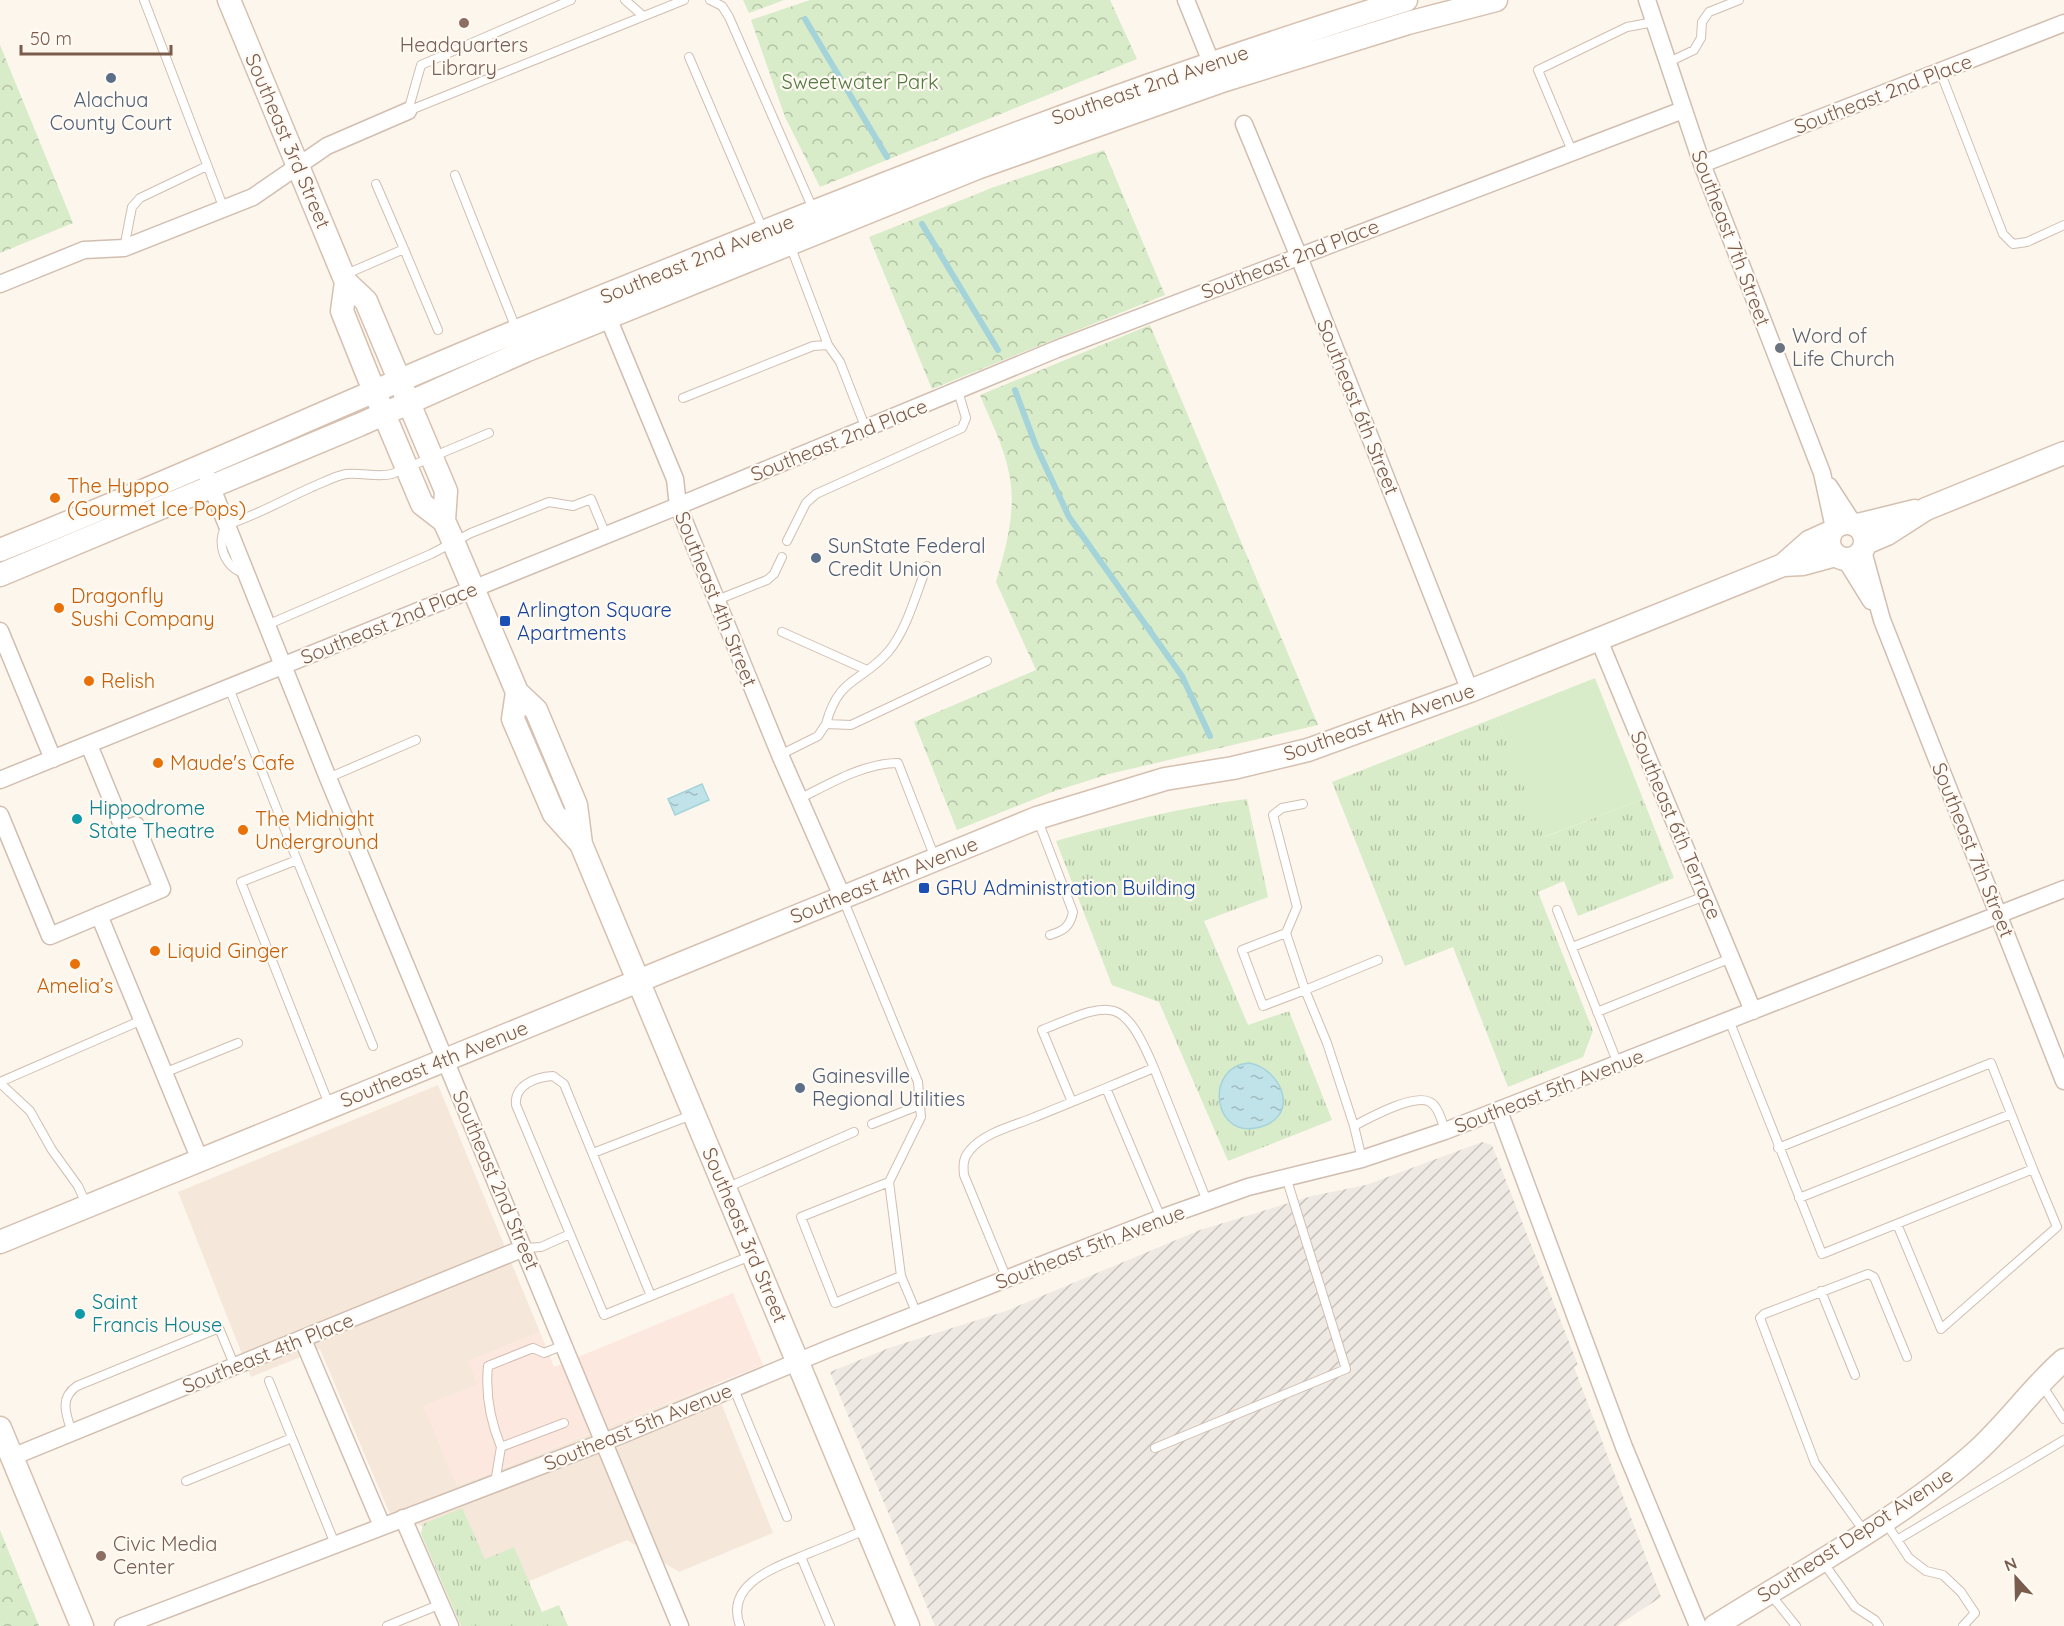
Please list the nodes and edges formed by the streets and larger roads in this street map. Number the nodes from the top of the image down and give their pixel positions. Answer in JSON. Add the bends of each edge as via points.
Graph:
{"nodes":[{"id":1,"x":229,"y":0,"type":"edge"},
{"id":2,"x":1406,"y":0,"type":"edge"},
{"id":3,"x":1496,"y":0,"type":"edge"},
{"id":4,"x":1647,"y":0,"type":"edge"},
{"id":5,"x":1190,"y":1,"type":"edge"},
{"id":6,"x":2064,"y":23,"type":"edge"},
{"id":7,"x":1218,"y":71,"type":"junction"},
{"id":8,"x":1683,"y":110,"type":"junction"},
{"id":9,"x":408,"y":111,"type":"road end"},
{"id":10,"x":1244,"y":124,"type":"dead end"},
{"id":11,"x":1702,"y":164,"type":"junction"},
{"id":12,"x":299,"y":167,"type":"junction"},
{"id":13,"x":777,"y":238,"type":"junction"},
{"id":14,"x":1299,"y":256,"type":"junction"},
{"id":15,"x":345,"y":279,"type":"junction"},
{"id":16,"x":0,"y":285,"type":"edge"},
{"id":17,"x":605,"y":308,"type":"junction"},
{"id":18,"x":521,"y":341,"type":"junction"},
{"id":19,"x":400,"y":381,"type":"junction"},
{"id":20,"x":374,"y":392,"type":"junction"},
{"id":21,"x":409,"y":403,"type":"junction"},
{"id":22,"x":384,"y":414,"type":"junction"},
{"id":23,"x":2064,"y":453,"type":"edge"},
{"id":24,"x":208,"y":477,"type":"junction"},
{"id":25,"x":678,"y":506,"type":"junction"},
{"id":26,"x":444,"y":521,"type":"junction"},
{"id":27,"x":1848,"y":540,"type":"junction"},
{"id":28,"x":0,"y":550,"type":"edge"},
{"id":29,"x":0,"y":575,"type":"edge"},
{"id":30,"x":473,"y":588,"type":"junction"},
{"id":31,"x":0,"y":631,"type":"edge"},
{"id":32,"x":1599,"y":640,"type":"junction"},
{"id":33,"x":283,"y":667,"type":"junction"},
{"id":34,"x":1470,"y":691,"type":"junction"},
{"id":35,"x":89,"y":745,"type":"junction"},
{"id":36,"x":53,"y":759,"type":"junction"},
{"id":37,"x":0,"y":780,"type":"edge"},
{"id":38,"x":0,"y":815,"type":"edge"},
{"id":39,"x":2064,"y":889,"type":"edge"},
{"id":40,"x":842,"y":896,"type":"junction"},
{"id":41,"x":1998,"y":914,"type":"junction"},
{"id":42,"x":99,"y":915,"type":"junction"},
{"id":43,"x":638,"y":981,"type":"junction"},
{"id":44,"x":1753,"y":1011,"type":"junction"},
{"id":45,"x":446,"y":1060,"type":"junction"},
{"id":46,"x":2064,"y":1081,"type":"edge"},
{"id":47,"x":1499,"y":1112,"type":"junction"},
{"id":48,"x":200,"y":1160,"type":"junction"},
{"id":49,"x":0,"y":1242,"type":"edge"},
{"id":50,"x":524,"y":1248,"type":"junction"},
{"id":51,"x":303,"y":1340,"type":"junction"},
{"id":52,"x":2064,"y":1360,"type":"edge"},
{"id":53,"x":799,"y":1362,"type":"junction"},
{"id":54,"x":0,"y":1428,"type":"edge"},
{"id":55,"x":603,"y":1442,"type":"junction"},
{"id":56,"x":12,"y":1457,"type":"junction"},
{"id":57,"x":403,"y":1518,"type":"junction"},
{"id":58,"x":382,"y":1526,"type":"junction"},
{"id":59,"x":82,"y":1626,"type":"edge"},
{"id":60,"x":123,"y":1626,"type":"edge"},
{"id":61,"x":450,"y":1626,"type":"edge"},
{"id":62,"x":680,"y":1626,"type":"edge"},
{"id":63,"x":908,"y":1626,"type":"edge"},
{"id":64,"x":1698,"y":1626,"type":"edge"},
{"id":65,"x":1715,"y":1626,"type":"edge"}],
"edges":[{"from":1,"to":12,"type":"street","name":"Southeast 3rd Street"},
{"from":2,"to":7,"type":"street","name":"Southeast 2nd Avenue"},
{"from":3,"to":7,"type":"street","name":"Southeast 2nd Avenue"},
{"from":4,"to":8,"type":"street","name":"Southeast 7th Street"},
{"from":5,"to":7,"type":"street"},
{"from":6,"to":11,"type":"street","name":"Southeast 2nd Place"},
{"from":7,"to":13,"type":"street","name":"Southeast 2nd Avenue","via":[[976,168]]},
{"from":7,"to":13,"type":"street","name":"Southeast 2nd Avenue","via":[[979,146],[814,212]]},
{"from":8,"to":11,"type":"street","name":"Southeast 7th Street"},
{"from":8,"to":14,"type":"street","name":"Southeast 2nd Place"},
{"from":9,"to":12,"type":"street","via":[[327,146]]},
{"from":10,"to":14,"type":"street","name":"Southeast 6th Street"},
{"from":11,"to":27,"type":"street","name":"Southeast 7th Street"},
{"from":12,"to":15,"type":"street","name":"Southeast 3rd Street"},
{"from":12,"to":16,"type":"street","via":[[253,197],[224,209],[124,248],[84,250]]},
{"from":13,"to":17,"type":"street","name":"Southeast 2nd Avenue"},
{"from":14,"to":25,"type":"street","name":"Southeast 2nd Place","via":[[1057,349]]},
{"from":14,"to":34,"type":"street","name":"Southeast 6th Street"},
{"from":15,"to":19,"type":"street","name":"Southeast 3rd Street","via":[[366,301]]},
{"from":15,"to":20,"type":"street","name":"Southeast 3rd Street","via":[[342,311]]},
{"from":17,"to":18,"type":"street","name":"Southeast 2nd Avenue"},
{"from":17,"to":25,"type":"street","name":"Southeast 4th Street","via":[[675,479]]},
{"from":18,"to":19,"type":"street","name":"Southeast 2nd Avenue"},
{"from":18,"to":21,"type":"street","name":"Southeast 2nd Avenue"},
{"from":19,"to":20,"type":"street","name":"Southeast 2nd Avenue"},
{"from":19,"to":21,"type":"street","name":"Southeast 3rd Street"},
{"from":20,"to":22,"type":"street","name":"Southeast 3rd Street"},
{"from":20,"to":24,"type":"street","name":"Southeast 2nd Avenue"},
{"from":21,"to":22,"type":"street","name":"Southeast 2nd Avenue"},
{"from":21,"to":26,"type":"street","name":"Southeast 3rd Street","via":[[446,491]]},
{"from":22,"to":24,"type":"street","name":"Southeast 2nd Avenue"},
{"from":22,"to":26,"type":"street","name":"Southeast 3rd Street","via":[[422,504]]},
{"from":23,"to":27,"type":"street","name":"Southeast 4th Avenue","via":[[1926,509],[1900,513]]},
{"from":24,"to":28,"type":"street","name":"Southeast 2nd Avenue"},
{"from":24,"to":29,"type":"street"},
{"from":24,"to":33,"type":"street","name":"Southeast 2nd Street"},
{"from":25,"to":30,"type":"street","name":"Southeast 2nd Place"},
{"from":25,"to":40,"type":"street","name":"Southeast 4th Street"},
{"from":26,"to":30,"type":"street","name":"Southeast 3rd Street"},
{"from":27,"to":32,"type":"street","name":"Southeast 4th Avenue","via":[[1809,542],[1783,565]]},
{"from":27,"to":41,"type":"street","name":"Southeast 7th Street"},
{"from":30,"to":33,"type":"street","name":"Southeast 2nd Place"},
{"from":30,"to":43,"type":"street","name":"Southeast 3rd Street","via":[[517,692],[513,719],[554,814],[581,844]]},
{"from":31,"to":36,"type":"street"},
{"from":32,"to":34,"type":"street","name":"Southeast 4th Avenue"},
{"from":32,"to":44,"type":"street","name":"Southeast 6th Terrace"},
{"from":33,"to":35,"type":"street","name":"Southeast 2nd Place"},
{"from":33,"to":45,"type":"street","name":"Southeast 2nd Street"},
{"from":34,"to":40,"type":"street","name":"Southeast 4th Avenue","via":[[1308,750],[1108,794],[1037,818]]},
{"from":35,"to":36,"type":"street","name":"Southeast 2nd Place"},
{"from":35,"to":42,"type":"street","via":[[124,830],[136,825],[162,889]]},
{"from":36,"to":37,"type":"street","name":"Southeast 2nd Place"},
{"from":38,"to":42,"type":"street","via":[[50,936]]},
{"from":39,"to":41,"type":"street","name":"Southeast 5th Avenue"},
{"from":40,"to":43,"type":"street","name":"Southeast 4th Avenue"},
{"from":41,"to":44,"type":"street","name":"Southeast 5th Avenue"},
{"from":41,"to":46,"type":"street","name":"Southeast 7th Street"},
{"from":42,"to":48,"type":"street"},
{"from":43,"to":45,"type":"street","name":"Southeast 4th Avenue"},
{"from":43,"to":53,"type":"street","name":"Southeast 3rd Street"},
{"from":44,"to":47,"type":"street","name":"Southeast 5th Avenue"},
{"from":45,"to":48,"type":"street","name":"Southeast 4th Avenue"},
{"from":45,"to":50,"type":"street","name":"Southeast 2nd Street"},
{"from":47,"to":53,"type":"street","name":"Southeast 5th Avenue","via":[[1362,1159],[1207,1201]]},
{"from":47,"to":64,"type":"street","via":[[1624,1447]]},
{"from":48,"to":49,"type":"street","name":"Southeast 4th Avenue"},
{"from":50,"to":51,"type":"street","name":"Southeast 4th Place"},
{"from":50,"to":55,"type":"street","name":"Southeast 2nd Street"},
{"from":51,"to":56,"type":"street","name":"Southeast 4th Place"},
{"from":51,"to":58,"type":"street"},
{"from":52,"to":65,"type":"street","name":"Southeast Depot Avenue","via":[[1977,1451],[1884,1520]]},
{"from":53,"to":55,"type":"street","name":"Southeast 5th Avenue"},
{"from":53,"to":63,"type":"street","name":"Southeast 3rd Street"},
{"from":54,"to":56,"type":"street"},
{"from":55,"to":57,"type":"street","name":"Southeast 5th Avenue"},
{"from":55,"to":62,"type":"street","name":"Southeast 2nd Street"},
{"from":56,"to":59,"type":"street"},
{"from":57,"to":58,"type":"street","name":"Southeast 5th Avenue"},
{"from":57,"to":61,"type":"street"},
{"from":58,"to":60,"type":"street","name":"Southeast 5th Avenue"}]}
